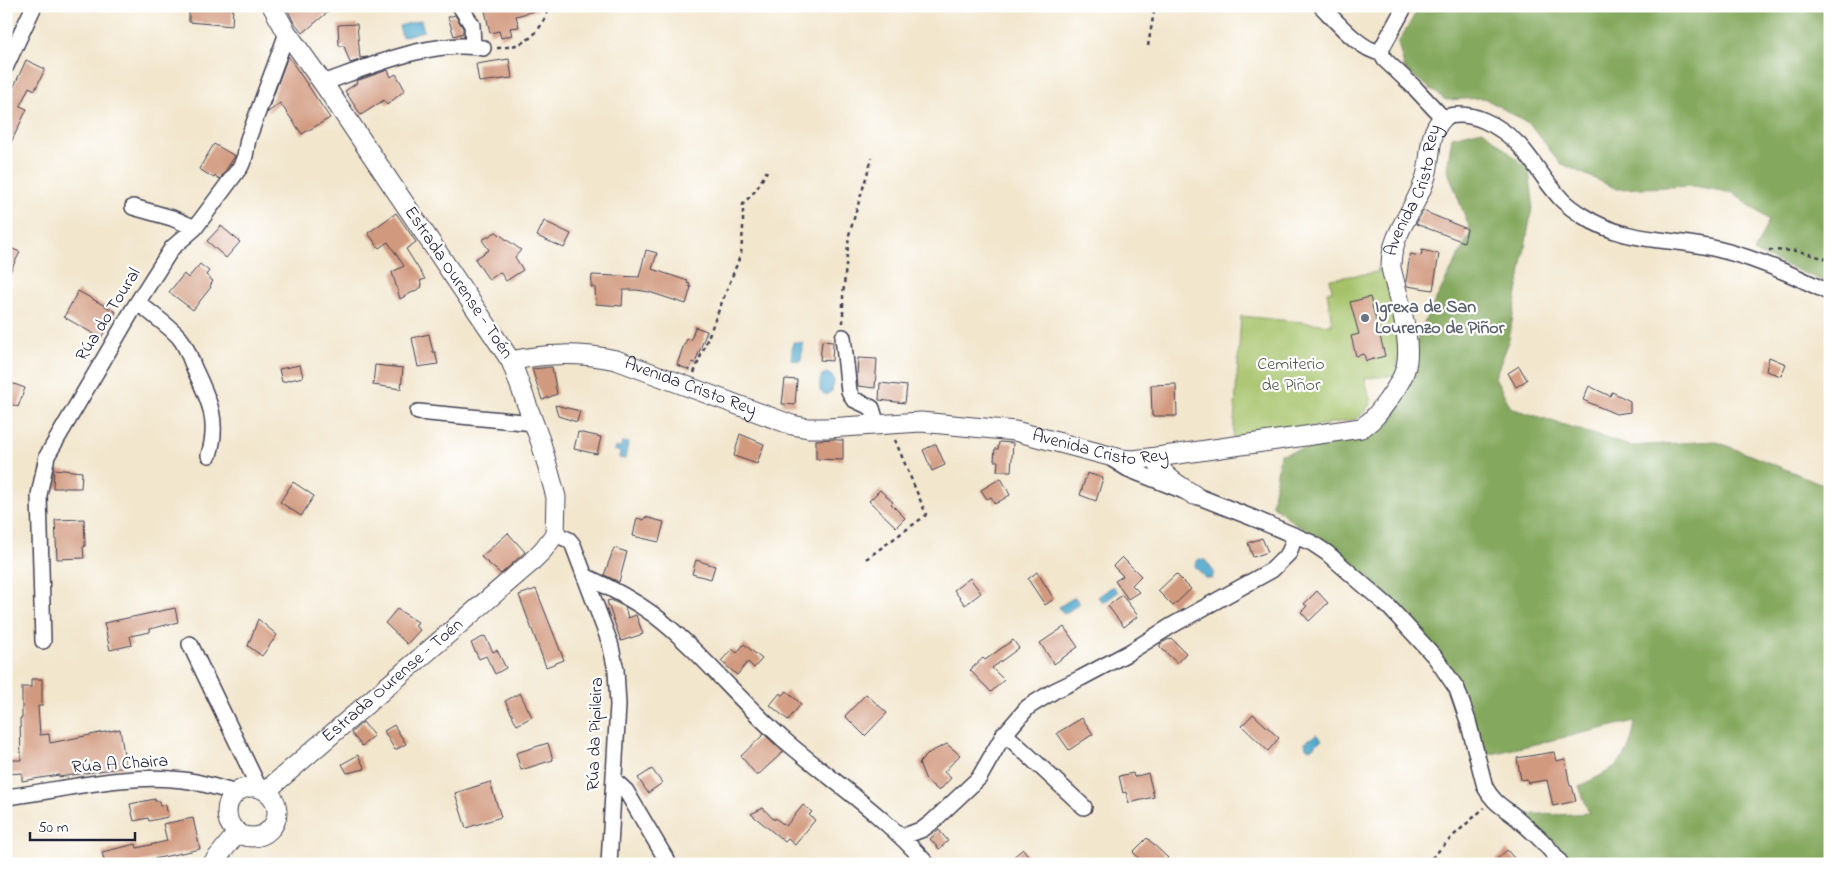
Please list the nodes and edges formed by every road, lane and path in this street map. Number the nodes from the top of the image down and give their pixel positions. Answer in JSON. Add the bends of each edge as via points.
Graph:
{"nodes":[{"id":1,"x":34,"y":6,"type":"edge"},
{"id":2,"x":272,"y":6,"type":"edge"},
{"id":3,"x":460,"y":6,"type":"edge"},
{"id":4,"x":549,"y":6,"type":"edge"},
{"id":5,"x":1155,"y":6,"type":"edge"},
{"id":6,"x":1321,"y":6,"type":"edge"},
{"id":7,"x":1404,"y":6,"type":"edge"},
{"id":8,"x":287,"y":33,"type":"junction"},
{"id":9,"x":1148,"y":46,"type":"dead end"},
{"id":10,"x":478,"y":47,"type":"junction"},
{"id":11,"x":1381,"y":53,"type":"junction"},
{"id":12,"x":6,"y":66,"type":"edge"},
{"id":13,"x":322,"y":83,"type":"junction"},
{"id":14,"x":1443,"y":118,"type":"junction"},
{"id":15,"x":872,"y":158,"type":"dead end"},
{"id":16,"x":767,"y":171,"type":"dead end"},
{"id":17,"x":133,"y":208,"type":"dead end"},
{"id":18,"x":195,"y":228,"type":"junction"},
{"id":19,"x":1761,"y":250,"type":"dead end"},
{"id":20,"x":1830,"y":260,"type":"edge"},
{"id":21,"x":1830,"y":293,"type":"edge"},
{"id":22,"x":138,"y":302,"type":"junction"},
{"id":23,"x":843,"y":337,"type":"joint"},
{"id":24,"x":511,"y":361,"type":"junction"},
{"id":25,"x":690,"y":386,"type":"junction"},
{"id":26,"x":418,"y":412,"type":"dead end"},
{"id":27,"x":534,"y":423,"type":"junction"},
{"id":28,"x":885,"y":424,"type":"junction"},
{"id":29,"x":209,"y":455,"type":"dead end"},
{"id":30,"x":1109,"y":456,"type":"junction"},
{"id":31,"x":1157,"y":457,"type":"junction"},
{"id":32,"x":1194,"y":495,"type":"junction"},
{"id":33,"x":555,"y":534,"type":"junction"},
{"id":34,"x":1295,"y":536,"type":"junction"},
{"id":35,"x":866,"y":559,"type":"dead end"},
{"id":36,"x":584,"y":576,"type":"junction"},
{"id":37,"x":44,"y":641,"type":"dead end"},
{"id":38,"x":190,"y":644,"type":"dead end"},
{"id":39,"x":1004,"y":733,"type":"junction"},
{"id":40,"x":614,"y":780,"type":"junction"},
{"id":41,"x":262,"y":789,"type":"junction"},
{"id":42,"x":236,"y":793,"type":"junction"},
{"id":43,"x":6,"y":797,"type":"edge"},
{"id":44,"x":1493,"y":800,"type":"junction"},
{"id":45,"x":1084,"y":807,"type":"dead end"},
{"id":46,"x":238,"y":832,"type":"junction"},
{"id":47,"x":902,"y":837,"type":"junction"},
{"id":48,"x":212,"y":864,"type":"edge"},
{"id":49,"x":609,"y":864,"type":"edge"},
{"id":50,"x":669,"y":864,"type":"edge"},
{"id":51,"x":927,"y":864,"type":"edge"},
{"id":52,"x":1426,"y":864,"type":"edge"},
{"id":53,"x":1561,"y":864,"type":"edge"}],
"edges":[{"from":1,"to":12,"type":"street"},
{"from":2,"to":8,"type":"street","name":"Estrada Ourense - Toén"},
{"from":3,"to":10,"type":"street","via":[[472,25]]},
{"from":4,"to":10,"type":"path","via":[[534,35],[521,44],[506,48]]},
{"from":5,"to":9,"type":"path"},
{"from":6,"to":11,"type":"street","via":[[1361,43]]},
{"from":7,"to":11,"type":"street"},
{"from":8,"to":13,"type":"street","name":"Estrada Ourense - Toén"},
{"from":8,"to":18,"type":"street","name":"Rúa do Toural","via":[[241,166]]},
{"from":10,"to":13,"type":"street","via":[[439,47],[388,60]]},
{"from":11,"to":14,"type":"street","via":[[1389,66]]},
{"from":13,"to":24,"type":"street","name":"Estrada Ourense - Toén"},
{"from":14,"to":21,"type":"street","via":[[1453,114],[1474,116],[1497,128],[1518,144],[1568,206],[1606,228],[1636,237],[1723,250]]},
{"from":14,"to":31,"type":"street","name":"Avenida Cristo Rey","via":[[1431,137],[1422,189],[1392,245],[1391,268],[1408,358],[1401,378],[1375,416],[1368,424],[1354,429]]},
{"from":15,"to":23,"type":"path","via":[[849,235]]},
{"from":16,"to":25,"type":"path","via":[[743,204],[741,254]]},
{"from":17,"to":18,"type":"street"},
{"from":18,"to":22,"type":"street","name":"Rúa do Toural","via":[[172,248]]},
{"from":19,"to":20,"type":"path","via":[[1798,251]]},
{"from":22,"to":29,"type":"street","via":[[179,337],[187,351],[211,406],[213,426]]},
{"from":22,"to":37,"type":"street","name":"Rúa do Toural","via":[[47,456],[39,495]]},
{"from":23,"to":28,"type":"street","via":[[849,391],[854,399],[874,410]]},
{"from":24,"to":25,"type":"street","name":"Avenida Cristo Rey","via":[[541,356],[606,358]]},
{"from":24,"to":27,"type":"street","name":"Estrada Ourense - Toén"},
{"from":25,"to":28,"type":"street","name":"Avenida Cristo Rey","via":[[808,428]]},
{"from":26,"to":27,"type":"street"},
{"from":27,"to":33,"type":"street","name":"Estrada Ourense - Toén","via":[[556,497]]},
{"from":28,"to":30,"type":"street","name":"Avenida Cristo Rey","via":[[932,422],[1015,430]]},
{"from":28,"to":35,"type":"path","via":[[894,436],[926,514]]},
{"from":30,"to":31,"type":"street","name":"Avenida Cristo Rey","via":[[1133,460]]},
{"from":30,"to":32,"type":"street","via":[[1128,469]]},
{"from":31,"to":32,"type":"street","via":[[1161,472]]},
{"from":32,"to":34,"type":"street"},
{"from":33,"to":36,"type":"street","name":"Rúa da Pipileira","via":[[573,545]]},
{"from":33,"to":41,"type":"street","name":"Estrada Ourense - Toén","via":[[529,564]]},
{"from":34,"to":39,"type":"street","via":[[1289,553],[1272,570],[1032,704]]},
{"from":34,"to":44,"type":"street","via":[[1327,553],[1389,607],[1435,657],[1463,702],[1485,787]]},
{"from":36,"to":40,"type":"street","name":"Rúa da Pipileira","via":[[610,643],[616,670],[618,705]]},
{"from":36,"to":47,"type":"street","via":[[625,596],[654,616],[783,738]]},
{"from":38,"to":41,"type":"street"},
{"from":39,"to":45,"type":"street"},
{"from":39,"to":47,"type":"street","via":[[979,778],[931,823]]},
{"from":40,"to":49,"type":"street","name":"Rúa da Pipileira"},
{"from":40,"to":50,"type":"street","via":[[626,790]]},
{"from":41,"to":42,"type":"street","via":[[250,787]]},
{"from":41,"to":46,"type":"street","via":[[276,805],[274,822],[263,834],[246,836]]},
{"from":42,"to":43,"type":"street","name":"Rúa A Chaira","via":[[167,778],[109,782]]},
{"from":42,"to":46,"type":"street","via":[[227,813],[232,827]]},
{"from":44,"to":52,"type":"path"},
{"from":44,"to":53,"type":"street","via":[[1537,835]]},
{"from":46,"to":48,"type":"street"},
{"from":47,"to":51,"type":"street"}]}
